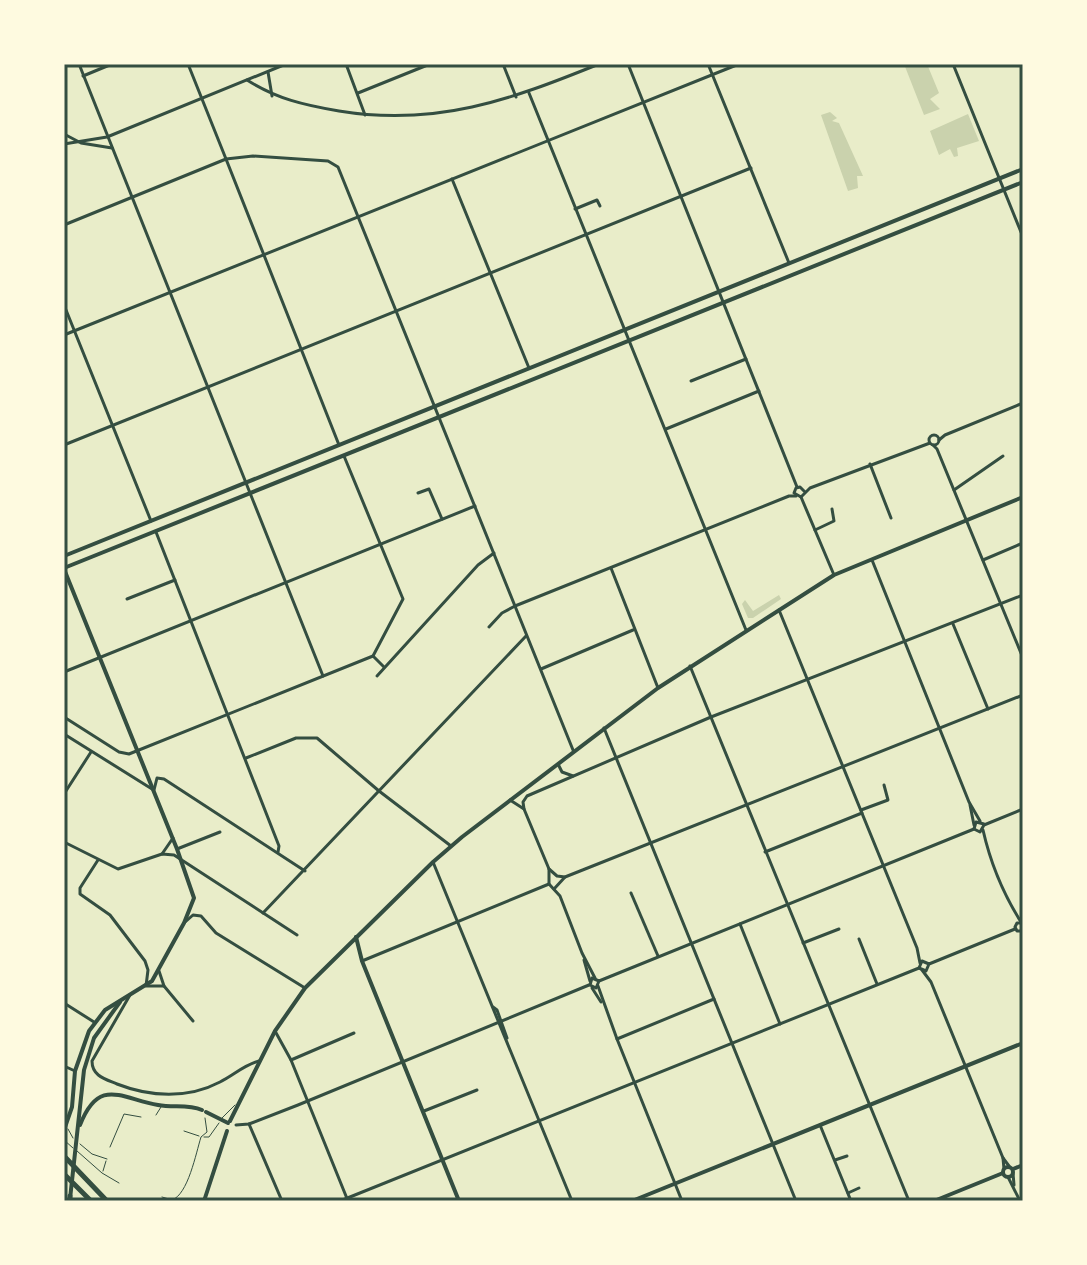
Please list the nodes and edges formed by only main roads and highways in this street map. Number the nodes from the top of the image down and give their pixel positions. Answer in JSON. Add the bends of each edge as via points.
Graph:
{"nodes":[{"id":1,"x":1023,"y":169,"type":"edge"},
{"id":2,"x":1023,"y":182,"type":"edge"},
{"id":3,"x":1023,"y":497,"type":"edge"},
{"id":4,"x":65,"y":554,"type":"edge"},
{"id":5,"x":64,"y":571,"type":"edge"},
{"id":6,"x":356,"y":937,"type":"junction"},
{"id":7,"x":121,"y":1000,"type":"junction"},
{"id":8,"x":1023,"y":1043,"type":"edge"},
{"id":9,"x":66,"y":1128,"type":"edge"},
{"id":10,"x":78,"y":1131,"type":"junction"},
{"id":11,"x":227,"y":1131,"type":"dead end"},
{"id":12,"x":64,"y":1156,"type":"edge"},
{"id":13,"x":1023,"y":1165,"type":"edge"},
{"id":14,"x":64,"y":1174,"type":"edge"},
{"id":15,"x":79,"y":1187,"type":"junction"},
{"id":16,"x":70,"y":1199,"type":"edge"},
{"id":17,"x":107,"y":1199,"type":"edge"},
{"id":18,"x":83,"y":1201,"type":"edge"},
{"id":19,"x":91,"y":1201,"type":"edge"},
{"id":20,"x":204,"y":1201,"type":"edge"},
{"id":21,"x":459,"y":1201,"type":"edge"},
{"id":22,"x":632,"y":1201,"type":"edge"},
{"id":23,"x":934,"y":1201,"type":"edge"}],
"edges":[{"from":1,"to":4,"type":"main road"},
{"from":2,"to":5,"type":"main road"},
{"from":3,"to":6,"type":"main road","via":[[834,575],[690,666],[451,846]]},
{"from":5,"to":7,"type":"main road","via":[[194,898],[159,971],[146,986]]},
{"from":6,"to":10,"type":"main road","via":[[305,988],[275,1031],[232,1123],[196,1107],[109,1094],[87,1107]]},
{"from":6,"to":21,"type":"main road"},
{"from":7,"to":9,"type":"main road","via":[[94,1022],[75,1071]]},
{"from":7,"to":10,"type":"main road","via":[[89,1052]]},
{"from":8,"to":22,"type":"main road"},
{"from":10,"to":16,"type":"main road"},
{"from":11,"to":20,"type":"main road"},
{"from":12,"to":17,"type":"highway"},
{"from":13,"to":23,"type":"main road"},
{"from":14,"to":15,"type":"highway"},
{"from":15,"to":18,"type":"highway"},
{"from":15,"to":19,"type":"highway"}]}
